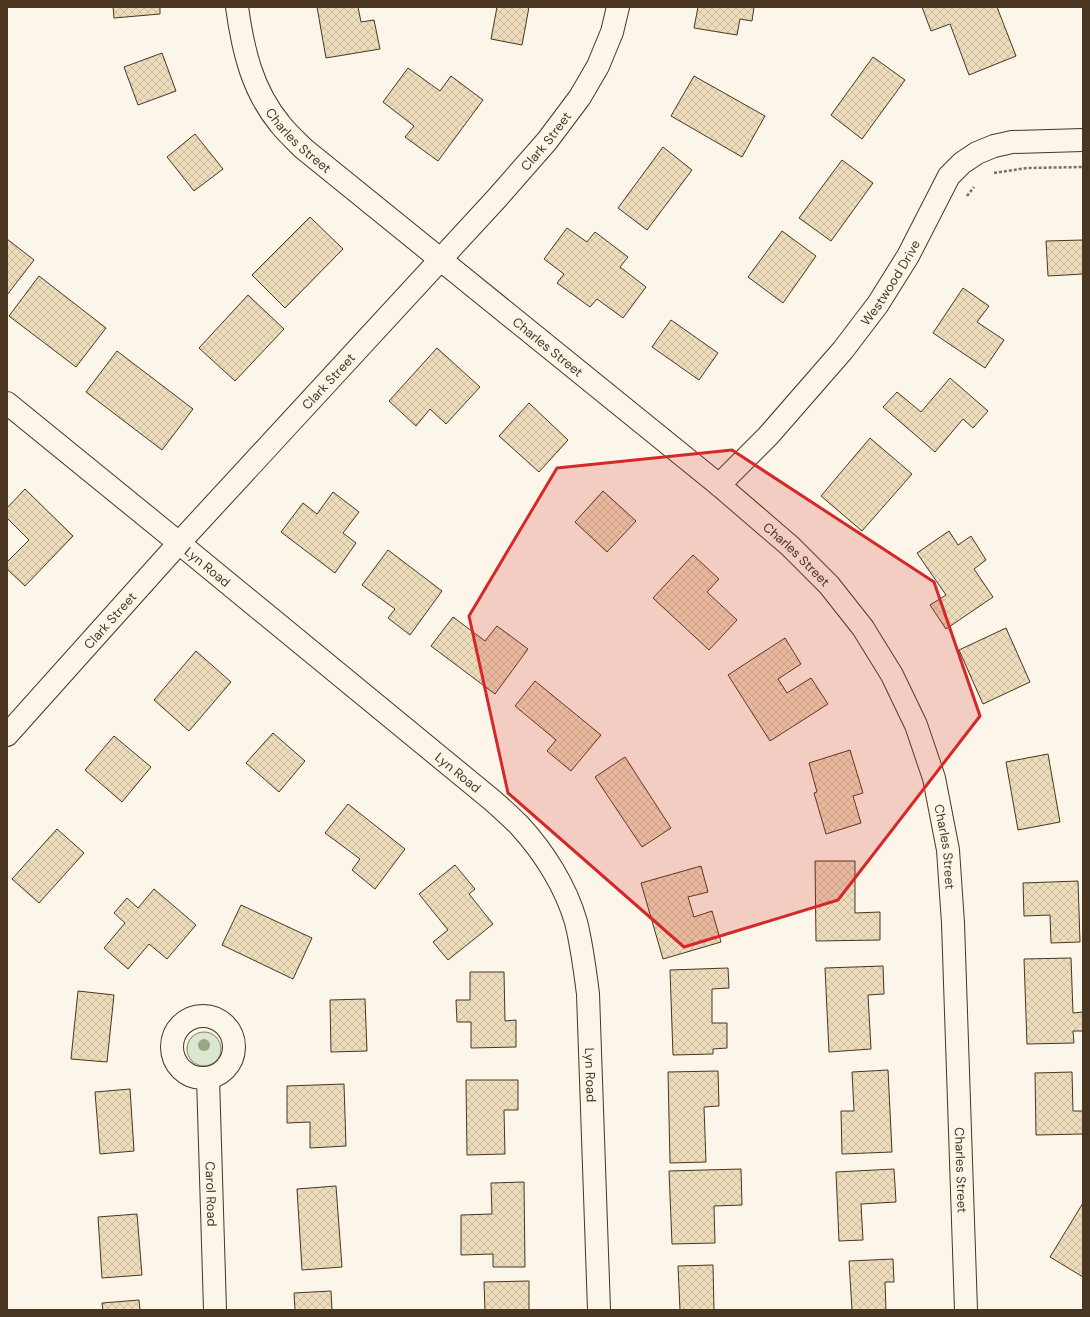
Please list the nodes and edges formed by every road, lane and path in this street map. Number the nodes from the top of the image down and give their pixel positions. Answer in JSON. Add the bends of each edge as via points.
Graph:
{"nodes":[{"id":1,"x":238,"y":7,"type":"edge"},
{"id":2,"x":618,"y":7,"type":"edge"},
{"id":3,"x":1083,"y":140,"type":"edge"},
{"id":4,"x":1083,"y":167,"type":"edge"},
{"id":5,"x":990,"y":174,"type":"dead end"},
{"id":6,"x":978,"y":181,"type":"dead end"},
{"id":7,"x":964,"y":201,"type":"dead end"},
{"id":8,"x":440,"y":260,"type":"junction"},
{"id":9,"x":7,"y":403,"type":"edge"},
{"id":10,"x":719,"y":485,"type":"junction"},
{"id":11,"x":180,"y":543,"type":"junction"},
{"id":12,"x":7,"y":734,"type":"edge"},
{"id":13,"x":208,"y":1078,"type":"dead end"},
{"id":14,"x":215,"y":1310,"type":"edge"},
{"id":15,"x":599,"y":1310,"type":"edge"},
{"id":16,"x":966,"y":1310,"type":"edge"}],
"edges":[{"from":1,"to":8,"type":"street","name":"Charles Street","via":[[242,40],[252,76],[269,109],[281,125],[304,149]]},
{"from":2,"to":8,"type":"street","name":"Clark Street","via":[[612,32],[598,66],[580,98],[542,147]]},
{"from":3,"to":10,"type":"street","name":"Westwood Drive","via":[[1012,142],[977,153],[962,163],[949,176],[908,256],[878,304],[843,350],[768,436]]},
{"from":4,"to":5,"type":"path","via":[[1027,168]]},
{"from":6,"to":7,"type":"path"},
{"from":8,"to":10,"type":"street","name":"Charles Street"},
{"from":8,"to":11,"type":"street","name":"Clark Street"},
{"from":9,"to":11,"type":"street","name":"Lyn Road"},
{"from":10,"to":16,"type":"street","name":"Charles Street","via":[[790,546],[829,585],[863,628],[892,675],[916,725],[934,778],[948,850],[954,923]]},
{"from":11,"to":12,"type":"street","name":"Clark Street"},
{"from":11,"to":15,"type":"street","name":"Lyn Road","via":[[492,800],[543,854],[562,886],[576,921],[584,957],[588,994]]},
{"from":13,"to":14,"type":"street","name":"Carol Road"}]}
